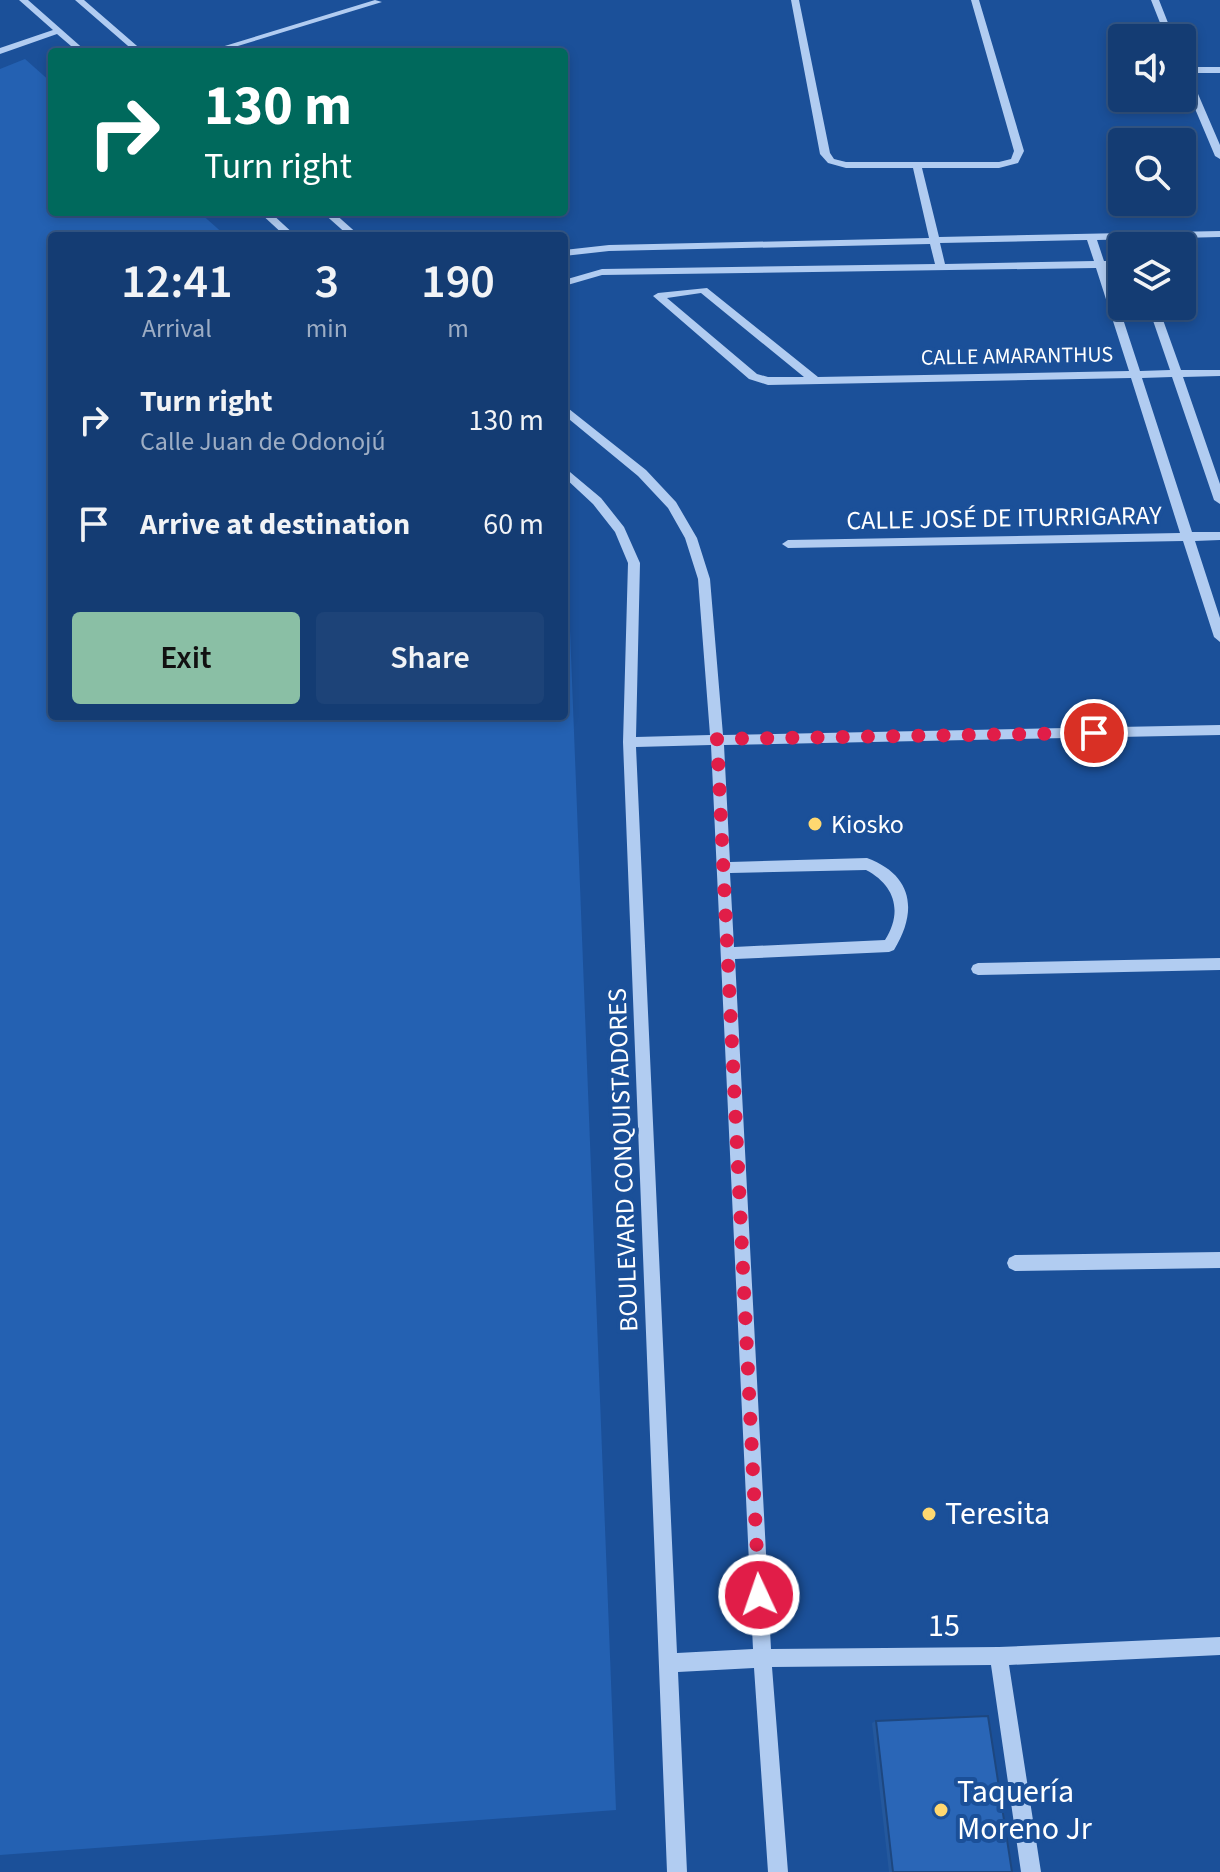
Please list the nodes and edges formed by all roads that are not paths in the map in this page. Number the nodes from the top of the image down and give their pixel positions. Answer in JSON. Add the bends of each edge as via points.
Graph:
{"nodes":[{"id":1,"x":23,"y":0,"type":"edge"},
{"id":2,"x":79,"y":0,"type":"edge"},
{"id":3,"x":795,"y":0,"type":"edge"},
{"id":4,"x":975,"y":0,"type":"edge"},
{"id":5,"x":1155,"y":0,"type":"edge"},
{"id":6,"x":378,"y":2,"type":"dead end"},
{"id":7,"x":1164,"y":24,"type":"edge"},
{"id":8,"x":59,"y":31,"type":"junction"},
{"id":9,"x":78,"y":48,"type":"edge"},
{"id":10,"x":135,"y":48,"type":"edge"},
{"id":11,"x":223,"y":48,"type":"edge"},
{"id":12,"x":0,"y":51,"type":"edge"},
{"id":13,"x":1196,"y":69,"type":"edge"},
{"id":14,"x":1220,"y":70,"type":"edge"},
{"id":15,"x":1196,"y":99,"type":"edge"},
{"id":16,"x":1220,"y":156,"type":"edge"},
{"id":17,"x":917,"y":165,"type":"junction"},
{"id":18,"x":268,"y":216,"type":"edge"},
{"id":19,"x":332,"y":216,"type":"edge"},
{"id":20,"x":286,"y":232,"type":"edge"},
{"id":21,"x":350,"y":232,"type":"edge"},
{"id":22,"x":1220,"y":234,"type":"edge"},
{"id":23,"x":1196,"y":236,"type":"edge"},
{"id":24,"x":1091,"y":237,"type":"junction"},
{"id":25,"x":1108,"y":239,"type":"edge"},
{"id":26,"x":935,"y":240,"type":"junction"},
{"id":27,"x":580,"y":249,"type":"junction"},
{"id":28,"x":568,"y":252,"type":"edge"},
{"id":29,"x":940,"y":265,"type":"junction"},
{"id":30,"x":1100,"y":265,"type":"junction"},
{"id":31,"x":1108,"y":265,"type":"edge"},
{"id":32,"x":602,"y":272,"type":"junction"},
{"id":33,"x":568,"y":282,"type":"edge"},
{"id":34,"x":1158,"y":320,"type":"edge"},
{"id":35,"x":1220,"y":373,"type":"edge"},
{"id":36,"x":1177,"y":374,"type":"junction"},
{"id":37,"x":1134,"y":375,"type":"junction"},
{"id":38,"x":815,"y":380,"type":"junction"},
{"id":39,"x":568,"y":412,"type":"edge"},
{"id":40,"x":568,"y":475,"type":"edge"},
{"id":41,"x":1220,"y":500,"type":"edge"},
{"id":42,"x":1189,"y":536,"type":"junction"},
{"id":43,"x":1220,"y":536,"type":"edge"},
{"id":44,"x":788,"y":544,"type":"dead end"},
{"id":45,"x":1220,"y":637,"type":"edge"},
{"id":46,"x":1220,"y":730,"type":"edge"},
{"id":47,"x":717,"y":739,"type":"junction"},
{"id":48,"x":629,"y":742,"type":"junction"},
{"id":49,"x":722,"y":868,"type":"junction"},
{"id":50,"x":726,"y":953,"type":"junction"},
{"id":51,"x":1220,"y":964,"type":"edge"},
{"id":52,"x":978,"y":969,"type":"dead end"},
{"id":53,"x":1220,"y":1260,"type":"edge"},
{"id":54,"x":1015,"y":1263,"type":"dead end"},
{"id":55,"x":1220,"y":1646,"type":"edge"},
{"id":56,"x":999,"y":1656,"type":"junction"},
{"id":57,"x":762,"y":1658,"type":"junction"},
{"id":58,"x":668,"y":1663,"type":"junction"},
{"id":59,"x":677,"y":1872,"type":"edge"},
{"id":60,"x":778,"y":1872,"type":"edge"},
{"id":61,"x":1031,"y":1872,"type":"edge"}],
"edges":[{"from":1,"to":8,"type":"street"},
{"from":2,"to":10,"type":"street"},
{"from":3,"to":17,"type":"street","via":[[825,154],[846,165]]},
{"from":4,"to":17,"type":"street","via":[[1019,151],[1015,161],[999,165]]},
{"from":5,"to":7,"type":"street"},
{"from":6,"to":11,"type":"street"},
{"from":8,"to":9,"type":"street"},
{"from":8,"to":12,"type":"street"},
{"from":13,"to":14,"type":"street"},
{"from":15,"to":16,"type":"street"},
{"from":17,"to":26,"type":"street"},
{"from":18,"to":20,"type":"street"},
{"from":19,"to":21,"type":"street"},
{"from":22,"to":23,"type":"street"},
{"from":24,"to":25,"type":"street"},
{"from":24,"to":26,"type":"street"},
{"from":24,"to":30,"type":"street"},
{"from":26,"to":27,"type":"street"},
{"from":26,"to":29,"type":"street"},
{"from":27,"to":28,"type":"street"},
{"from":27,"to":32,"type":"street"},
{"from":29,"to":30,"type":"street"},
{"from":29,"to":32,"type":"street"},
{"from":30,"to":31,"type":"street"},
{"from":30,"to":37,"type":"street"},
{"from":32,"to":33,"type":"street"},
{"from":34,"to":36,"type":"street"},
{"from":35,"to":36,"type":"street","name":"CALLE AMARANTHUS"},
{"from":36,"to":37,"type":"street","name":"CALLE AMARANTHUS"},
{"from":36,"to":41,"type":"street"},
{"from":37,"to":38,"type":"street","name":"CALLE AMARANTHUS"},
{"from":37,"to":42,"type":"street"},
{"from":38,"to":38,"type":"street","name":"CALLE AMARANTHUS","via":[[753,377],[658,296],[703,290]]},
{"from":39,"to":47,"type":"street","via":[[642,473],[672,505],[691,538],[704,579]]},
{"from":40,"to":48,"type":"street","name":"BOULEVARD CONQUISTADORES","via":[[612,520],[634,563]]},
{"from":42,"to":43,"type":"street","name":"CALLE JOSÉ DE ITURRIGARAY"},
{"from":42,"to":44,"type":"street","name":"CALLE JOSÉ DE ITURRIGARAY"},
{"from":42,"to":45,"type":"street"},
{"from":46,"to":47,"type":"street"},
{"from":47,"to":48,"type":"street"},
{"from":47,"to":49,"type":"street"},
{"from":48,"to":58,"type":"street","name":"BOULEVARD CONQUISTADORES"},
{"from":49,"to":50,"type":"street"},
{"from":49,"to":50,"type":"street","via":[[867,864],[885,871],[897,884],[903,917],[889,946]]},
{"from":50,"to":57,"type":"street"},
{"from":51,"to":52,"type":"street"},
{"from":53,"to":54,"type":"street"},
{"from":55,"to":56,"type":"street","name":"15"},
{"from":56,"to":57,"type":"street","name":"15"},
{"from":56,"to":61,"type":"street"},
{"from":57,"to":58,"type":"street","name":"15"},
{"from":57,"to":60,"type":"street"},
{"from":58,"to":59,"type":"street","name":"BOULEVARD CONQUISTADORES"}]}
